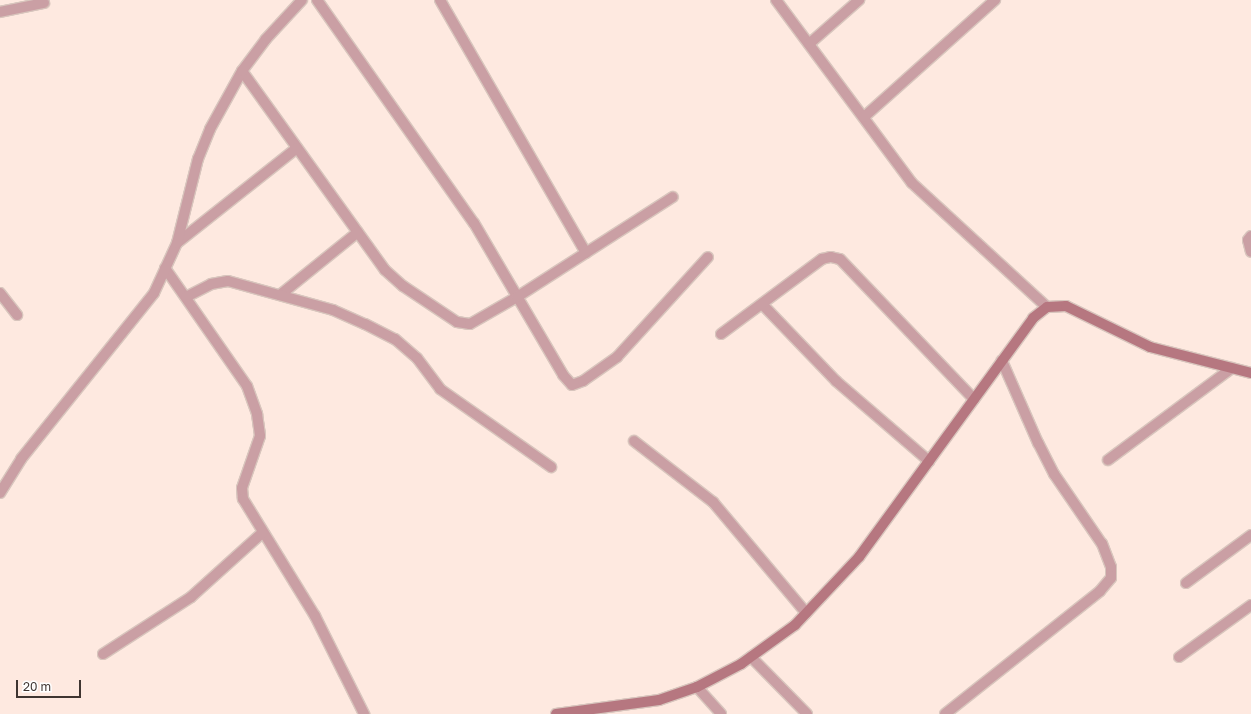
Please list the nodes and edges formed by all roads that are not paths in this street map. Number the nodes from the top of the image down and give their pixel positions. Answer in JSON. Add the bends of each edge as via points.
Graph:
{"nodes":[{"id":1,"x":302,"y":0,"type":"edge"},
{"id":2,"x":317,"y":0,"type":"edge"},
{"id":3,"x":440,"y":0,"type":"edge"},
{"id":4,"x":776,"y":0,"type":"edge"},
{"id":5,"x":859,"y":0,"type":"edge"},
{"id":6,"x":995,"y":0,"type":"edge"},
{"id":7,"x":44,"y":3,"type":"dead end"},
{"id":8,"x":0,"y":12,"type":"edge"},
{"id":9,"x":809,"y":44,"type":"junction"},
{"id":10,"x":242,"y":71,"type":"junction"},
{"id":11,"x":864,"y":117,"type":"junction"},
{"id":12,"x":297,"y":148,"type":"junction"},
{"id":13,"x":673,"y":197,"type":"dead end"},
{"id":14,"x":358,"y":232,"type":"junction"},
{"id":15,"x":1251,"y":236,"type":"edge"},
{"id":16,"x":177,"y":243,"type":"junction"},
{"id":17,"x":1251,"y":252,"type":"edge"},
{"id":18,"x":586,"y":253,"type":"junction"},
{"id":19,"x":708,"y":257,"type":"dead end"},
{"id":20,"x":165,"y":268,"type":"junction"},
{"id":21,"x":0,"y":293,"type":"edge"},
{"id":22,"x":280,"y":295,"type":"junction"},
{"id":23,"x":186,"y":297,"type":"junction"},
{"id":24,"x":517,"y":297,"type":"junction"},
{"id":25,"x":762,"y":304,"type":"junction"},
{"id":26,"x":1047,"y":307,"type":"junction"},
{"id":27,"x":17,"y":315,"type":"dead end"},
{"id":28,"x":721,"y":334,"type":"dead end"},
{"id":29,"x":1002,"y":361,"type":"junction"},
{"id":30,"x":1232,"y":368,"type":"junction"},
{"id":31,"x":1251,"y":373,"type":"edge"},
{"id":32,"x":974,"y":399,"type":"junction"},
{"id":33,"x":634,"y":441,"type":"dead end"},
{"id":34,"x":1108,"y":460,"type":"dead end"},
{"id":35,"x":929,"y":461,"type":"junction"},
{"id":36,"x":551,"y":467,"type":"dead end"},
{"id":37,"x":0,"y":493,"type":"edge"},
{"id":38,"x":262,"y":534,"type":"junction"},
{"id":39,"x":1251,"y":535,"type":"edge"},
{"id":40,"x":1186,"y":583,"type":"dead end"},
{"id":41,"x":1251,"y":605,"type":"edge"},
{"id":42,"x":806,"y":613,"type":"junction"},
{"id":43,"x":103,"y":654,"type":"dead end"},
{"id":44,"x":751,"y":657,"type":"junction"},
{"id":45,"x":1179,"y":657,"type":"dead end"},
{"id":46,"x":697,"y":687,"type":"junction"},
{"id":47,"x":589,"y":712,"type":"edge"},
{"id":48,"x":364,"y":714,"type":"edge"},
{"id":49,"x":556,"y":714,"type":"edge"},
{"id":50,"x":721,"y":714,"type":"edge"},
{"id":51,"x":807,"y":714,"type":"edge"},
{"id":52,"x":945,"y":714,"type":"edge"}],
"edges":[{"from":1,"to":10,"type":"street","via":[[266,39]]},
{"from":2,"to":24,"type":"street","via":[[474,222]]},
{"from":3,"to":18,"type":"street"},
{"from":4,"to":9,"type":"street"},
{"from":5,"to":9,"type":"street"},
{"from":6,"to":11,"type":"street"},
{"from":7,"to":8,"type":"street"},
{"from":9,"to":11,"type":"street"},
{"from":10,"to":12,"type":"street"},
{"from":10,"to":16,"type":"street","via":[[210,129],[198,159]]},
{"from":11,"to":26,"type":"street","via":[[912,183]]},
{"from":12,"to":14,"type":"street"},
{"from":12,"to":16,"type":"street"},
{"from":13,"to":18,"type":"street"},
{"from":14,"to":22,"type":"street"},
{"from":14,"to":24,"type":"street","via":[[385,270],[403,286],[457,322],[470,324]]},
{"from":15,"to":17,"type":"street","via":[[1248,240]]},
{"from":16,"to":20,"type":"street"},
{"from":18,"to":24,"type":"street"},
{"from":19,"to":24,"type":"street","via":[[617,357],[583,381],[572,385],[563,375]]},
{"from":20,"to":23,"type":"street"},
{"from":20,"to":37,"type":"street","via":[[154,293],[21,459]]},
{"from":21,"to":27,"type":"street"},
{"from":22,"to":23,"type":"street","via":[[228,281],[211,284]]},
{"from":22,"to":36,"type":"street","via":[[333,310],[395,339],[417,358],[440,389]]},
{"from":23,"to":38,"type":"street","via":[[247,386],[257,414],[260,436],[242,488],[248,510]]},
{"from":25,"to":28,"type":"street"},
{"from":25,"to":32,"type":"street","via":[[822,259],[840,259]]},
{"from":25,"to":35,"type":"street","via":[[836,381]]},
{"from":26,"to":29,"type":"street","via":[[1033,318]]},
{"from":26,"to":30,"type":"street","via":[[1066,306],[1150,347]]},
{"from":29,"to":32,"type":"street"},
{"from":29,"to":52,"type":"street","via":[[1054,474],[1102,544],[1112,567],[1111,578],[1100,591]]},
{"from":30,"to":31,"type":"street"},
{"from":30,"to":34,"type":"street"},
{"from":32,"to":35,"type":"street"},
{"from":33,"to":42,"type":"street","via":[[713,502]]},
{"from":35,"to":42,"type":"street","via":[[859,557]]},
{"from":38,"to":43,"type":"street","via":[[191,597]]},
{"from":38,"to":48,"type":"street","via":[[315,616]]},
{"from":39,"to":40,"type":"street"},
{"from":41,"to":45,"type":"street"},
{"from":42,"to":44,"type":"street","via":[[795,625]]},
{"from":44,"to":46,"type":"street"},
{"from":44,"to":51,"type":"street"},
{"from":46,"to":47,"type":"street","via":[[659,700]]},
{"from":46,"to":50,"type":"street"},
{"from":47,"to":49,"type":"street"}]}
